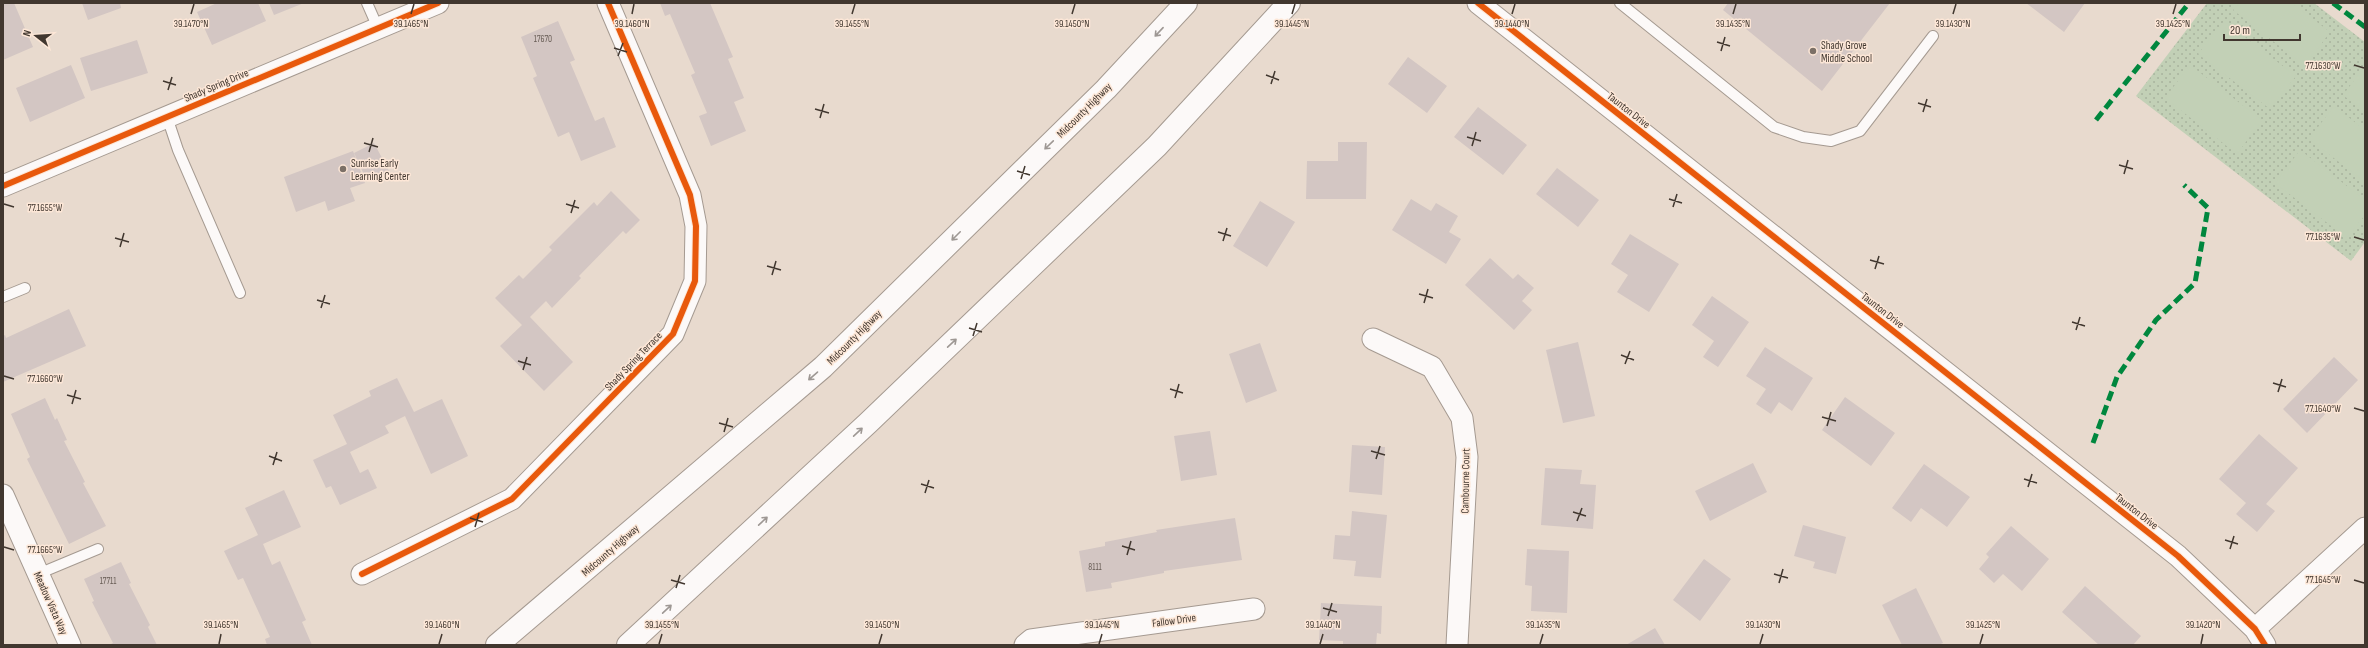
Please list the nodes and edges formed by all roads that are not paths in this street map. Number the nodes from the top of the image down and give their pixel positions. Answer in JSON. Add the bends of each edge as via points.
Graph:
{"nodes":[{"id":1,"x":367,"y":3,"type":"edge"},
{"id":2,"x":438,"y":3,"type":"edge"},
{"id":3,"x":608,"y":3,"type":"edge"},
{"id":4,"x":1186,"y":3,"type":"edge"},
{"id":5,"x":1288,"y":3,"type":"edge"},
{"id":6,"x":1478,"y":3,"type":"edge"},
{"id":7,"x":1620,"y":3,"type":"edge"},
{"id":8,"x":1633,"y":7,"type":"edge"},
{"id":9,"x":378,"y":28,"type":"junction"},
{"id":10,"x":1933,"y":36,"type":"dead end"},
{"id":11,"x":167,"y":117,"type":"junction"},
{"id":12,"x":3,"y":186,"type":"edge"},
{"id":13,"x":25,"y":288,"type":"dead end"},
{"id":14,"x":240,"y":293,"type":"dead end"},
{"id":15,"x":3,"y":297,"type":"edge"},
{"id":16,"x":1372,"y":338,"type":"dead end"},
{"id":17,"x":3,"y":495,"type":"edge"},
{"id":18,"x":2365,"y":528,"type":"edge"},
{"id":19,"x":98,"y":549,"type":"dead end"},
{"id":20,"x":38,"y":574,"type":"junction"},
{"id":21,"x":362,"y":574,"type":"dead end"},
{"id":22,"x":1254,"y":609,"type":"dead end"},
{"id":23,"x":2260,"y":637,"type":"edge"},
{"id":24,"x":70,"y":645,"type":"edge"},
{"id":25,"x":497,"y":645,"type":"edge"},
{"id":26,"x":628,"y":645,"type":"edge"},
{"id":27,"x":1025,"y":645,"type":"edge"},
{"id":28,"x":1458,"y":645,"type":"edge"}],
"edges":[{"from":1,"to":9,"type":"lane"},
{"from":2,"to":9,"type":"street","name":"Shady Spring Drive"},
{"from":3,"to":21,"type":"street","name":"Shady Spring Terrace","via":[[690,196],[696,226],[695,280],[673,334],[512,499]]},
{"from":4,"to":25,"type":"main road","name":"Midcounty Highway","one_way":true,"via":[[1106,89],[823,367]]},
{"from":26,"to":5,"type":"main road","one_way":true,"via":[[868,423],[1157,146]]},
{"from":6,"to":23,"type":"street","name":"Taunton Drive","via":[[2178,556]]},
{"from":7,"to":8,"type":"lane"},
{"from":8,"to":10,"type":"lane","via":[[1774,127],[1803,138],[1831,141],[1860,131]]},
{"from":9,"to":11,"type":"street","name":"Shady Spring Drive"},
{"from":11,"to":12,"type":"street","name":"Shady Spring Drive"},
{"from":11,"to":14,"type":"lane","via":[[178,150]]},
{"from":13,"to":15,"type":"lane"},
{"from":16,"to":28,"type":"street","name":"Cambourne Court","via":[[1432,368],[1462,418],[1467,457]]},
{"from":17,"to":20,"type":"street","name":"Meadow Vista Way"},
{"from":18,"to":23,"type":"street"},
{"from":19,"to":20,"type":"lane"},
{"from":20,"to":24,"type":"street","name":"Meadow Vista Way"},
{"from":22,"to":27,"type":"street","name":"Fallow Drive","via":[[1031,640]]}]}
